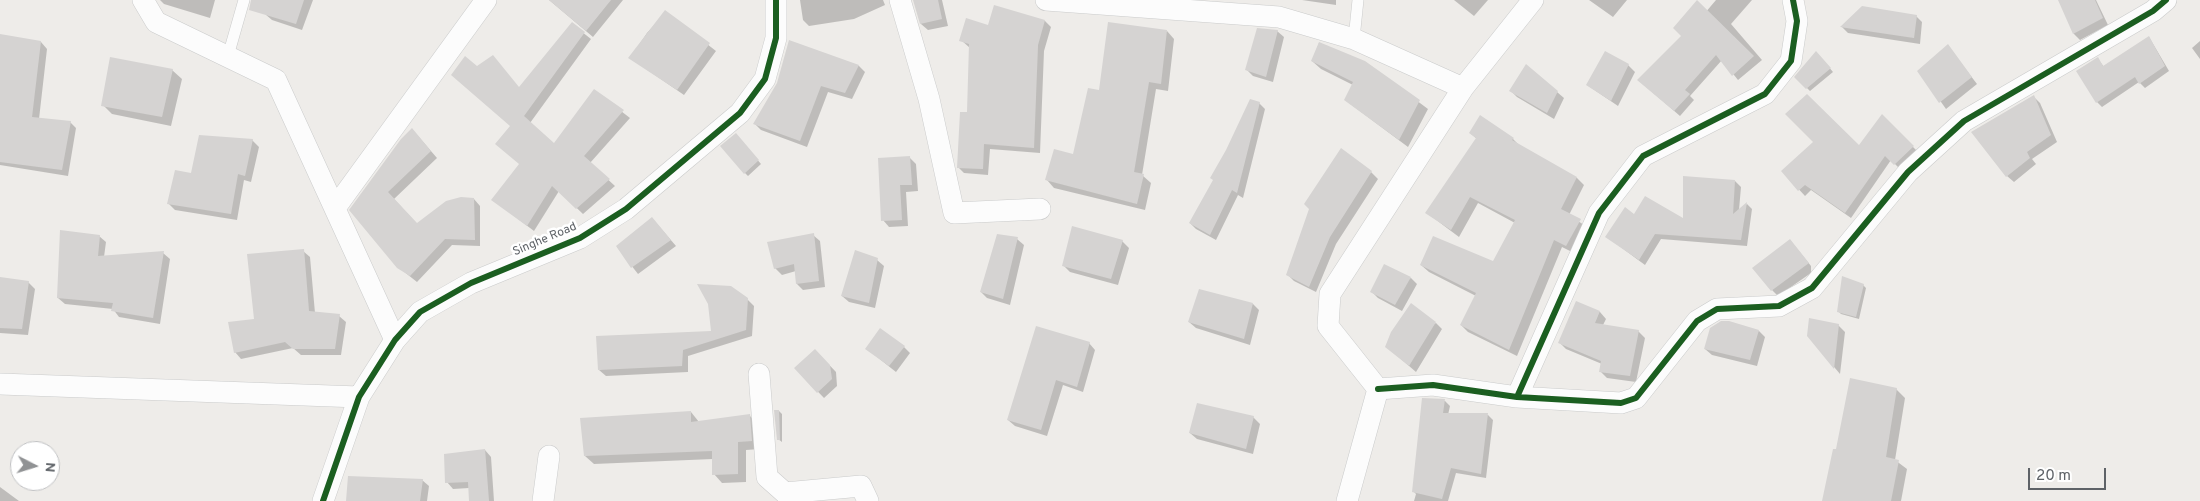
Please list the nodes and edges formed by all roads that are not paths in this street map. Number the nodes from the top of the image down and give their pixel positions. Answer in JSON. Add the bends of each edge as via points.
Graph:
{"nodes":[{"id":1,"x":143,"y":0,"type":"edge"},
{"id":2,"x":244,"y":0,"type":"edge"},
{"id":3,"x":486,"y":0,"type":"edge"},
{"id":4,"x":776,"y":0,"type":"edge"},
{"id":5,"x":900,"y":0,"type":"edge"},
{"id":6,"x":1046,"y":0,"type":"edge"},
{"id":7,"x":1358,"y":0,"type":"edge"},
{"id":8,"x":1532,"y":0,"type":"edge"},
{"id":9,"x":1793,"y":0,"type":"edge"},
{"id":10,"x":2166,"y":0,"type":"edge"},
{"id":11,"x":1135,"y":4,"type":"edge"},
{"id":12,"x":1354,"y":39,"type":"junction"},
{"id":13,"x":228,"y":56,"type":"junction"},
{"id":14,"x":1463,"y":88,"type":"junction"},
{"id":15,"x":335,"y":208,"type":"junction"},
{"id":16,"x":1040,"y":209,"type":"dead end"},
{"id":17,"x":395,"y":340,"type":"junction"},
{"id":18,"x":759,"y":374,"type":"dead end"},
{"id":19,"x":0,"y":384,"type":"edge"},
{"id":20,"x":1378,"y":389,"type":"junction"},
{"id":21,"x":359,"y":397,"type":"junction"},
{"id":22,"x":1517,"y":397,"type":"junction"},
{"id":23,"x":549,"y":456,"type":"dead end"},
{"id":24,"x":323,"y":501,"type":"edge"},
{"id":25,"x":543,"y":501,"type":"edge"},
{"id":26,"x":868,"y":501,"type":"edge"},
{"id":27,"x":1347,"y":501,"type":"edge"}],
"edges":[{"from":1,"to":13,"type":"street","via":[[156,22]]},
{"from":2,"to":13,"type":"lane"},
{"from":3,"to":15,"type":"street"},
{"from":4,"to":17,"type":"street","name":"Singhe Road","via":[[776,38],[765,79],[740,113],[626,209],[580,238],[471,283],[420,312]]},
{"from":5,"to":16,"type":"street","via":[[929,99],[954,213]]},
{"from":6,"to":11,"type":"street"},
{"from":7,"to":12,"type":"lane"},
{"from":8,"to":14,"type":"street"},
{"from":9,"to":22,"type":"street","via":[[1797,21],[1791,61],[1765,94],[1643,156],[1599,213]]},
{"from":10,"to":22,"type":"street","via":[[2153,12],[1964,121],[1908,172],[1812,288],[1779,306],[1718,309],[1697,321],[1636,398],[1621,403]]},
{"from":11,"to":12,"type":"street","via":[[1279,17]]},
{"from":12,"to":14,"type":"street"},
{"from":13,"to":15,"type":"street","via":[[276,80]]},
{"from":14,"to":20,"type":"street","via":[[1330,294],[1328,326]]},
{"from":15,"to":17,"type":"street"},
{"from":17,"to":21,"type":"street","name":"Singhe Road"},
{"from":18,"to":26,"type":"street","via":[[767,476],[785,493],[861,486]]},
{"from":19,"to":21,"type":"street"},
{"from":20,"to":22,"type":"street","via":[[1433,385]]},
{"from":20,"to":27,"type":"street"},
{"from":21,"to":24,"type":"street","name":"Singhe Road"},
{"from":23,"to":25,"type":"street"}]}
